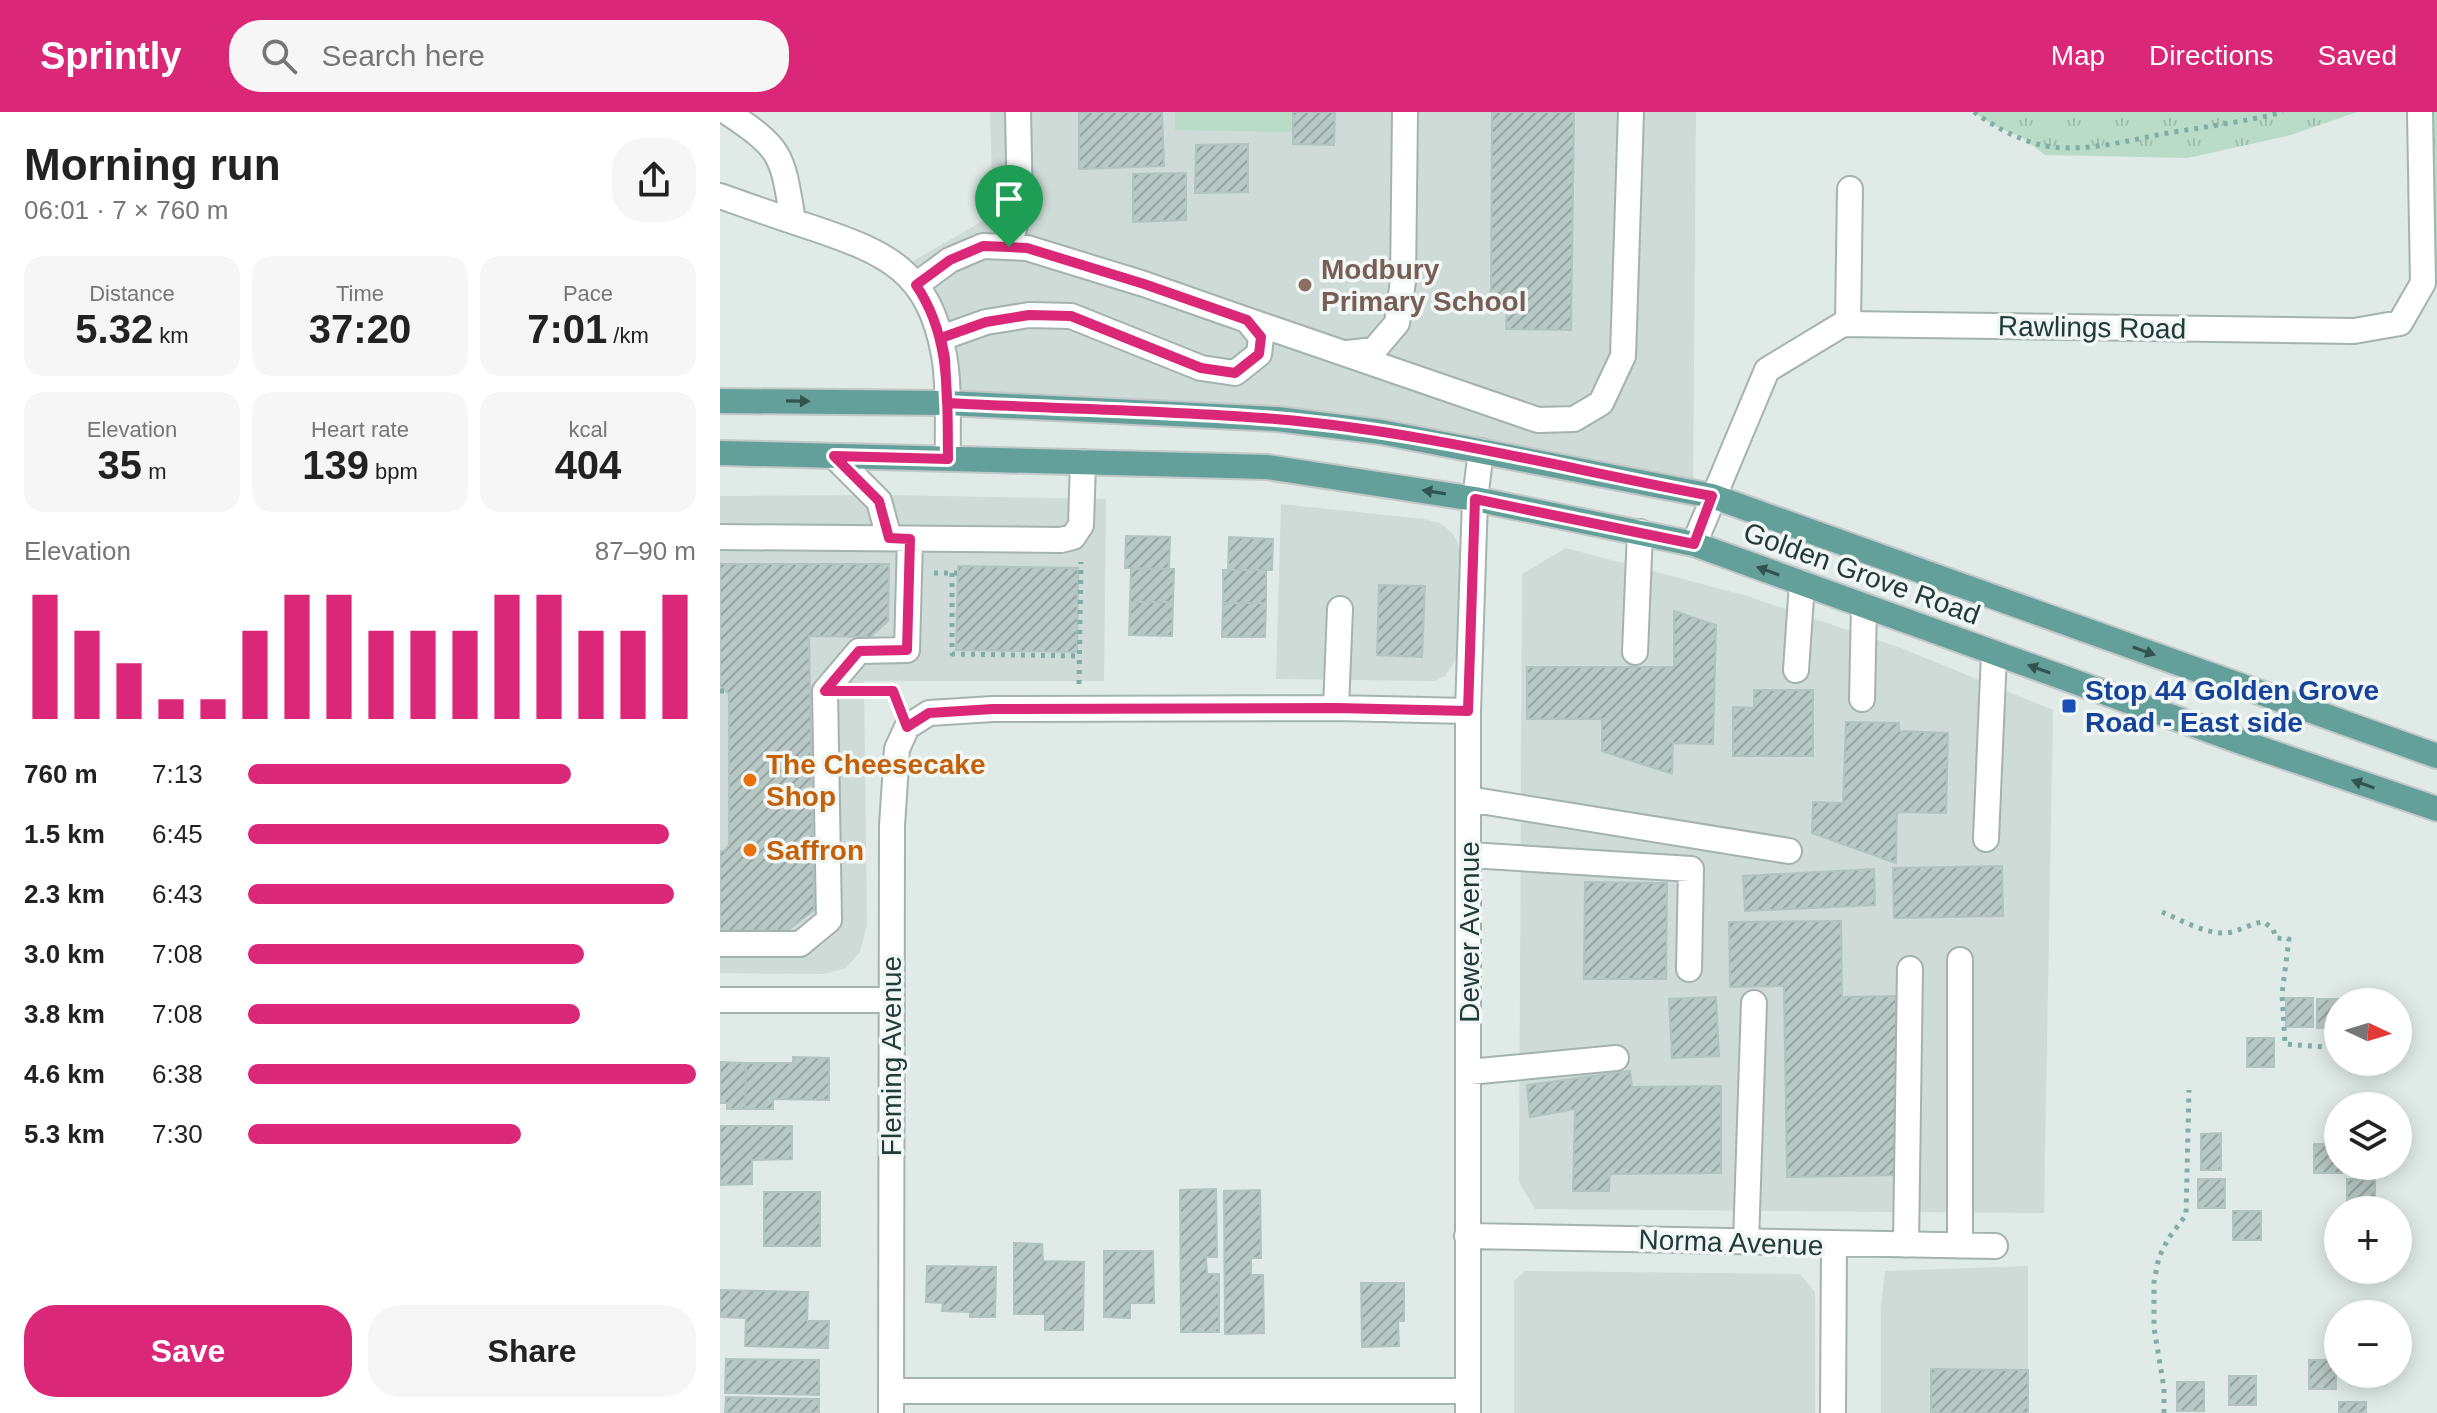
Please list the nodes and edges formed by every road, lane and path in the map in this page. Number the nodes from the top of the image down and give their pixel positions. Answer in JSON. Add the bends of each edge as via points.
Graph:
{"nodes":[{"id":1,"x":727,"y":112,"type":"edge"},
{"id":2,"x":1018,"y":112,"type":"edge"},
{"id":3,"x":1405,"y":112,"type":"edge"},
{"id":4,"x":1631,"y":112,"type":"edge"},
{"id":5,"x":1974,"y":112,"type":"edge"},
{"id":6,"x":2283,"y":112,"type":"edge"},
{"id":7,"x":2420,"y":112,"type":"edge"},
{"id":8,"x":1850,"y":189,"type":"dead end"},
{"id":9,"x":720,"y":196,"type":"edge"},
{"id":10,"x":793,"y":221,"type":"junction"},
{"id":11,"x":1009,"y":247,"type":"junction"},
{"id":12,"x":916,"y":285,"type":"junction"},
{"id":13,"x":1247,"y":320,"type":"junction"},
{"id":14,"x":1848,"y":324,"type":"junction"},
{"id":15,"x":941,"y":338,"type":"junction"},
{"id":16,"x":1344,"y":353,"type":"junction"},
{"id":17,"x":720,"y":401,"type":"edge"},
{"id":18,"x":947,"y":403,"type":"junction"},
{"id":19,"x":1481,"y":451,"type":"junction"},
{"id":20,"x":720,"y":453,"type":"edge"},
{"id":21,"x":834,"y":456,"type":"junction"},
{"id":22,"x":948,"y":459,"type":"junction"},
{"id":23,"x":1083,"y":462,"type":"junction"},
{"id":24,"x":1712,"y":496,"type":"junction"},
{"id":25,"x":1475,"y":499,"type":"junction"},
{"id":26,"x":1081,"y":525,"type":"junction"},
{"id":27,"x":1640,"y":532,"type":"junction"},
{"id":28,"x":720,"y":537,"type":"edge"},
{"id":29,"x":900,"y":538,"type":"junction"},
{"id":30,"x":1694,"y":544,"type":"junction"},
{"id":31,"x":952,"y":573,"type":"dead end"},
{"id":32,"x":1802,"y":583,"type":"junction"},
{"id":33,"x":1864,"y":606,"type":"junction"},
{"id":34,"x":1340,"y":609,"type":"dead end"},
{"id":35,"x":1635,"y":652,"type":"dead end"},
{"id":36,"x":1994,"y":653,"type":"junction"},
{"id":37,"x":1080,"y":656,"type":"junction"},
{"id":38,"x":1796,"y":670,"type":"dead end"},
{"id":39,"x":825,"y":691,"type":"junction"},
{"id":40,"x":1862,"y":699,"type":"dead end"},
{"id":41,"x":1336,"y":708,"type":"junction"},
{"id":42,"x":1079,"y":710,"type":"junction"},
{"id":43,"x":1468,"y":711,"type":"junction"},
{"id":44,"x":907,"y":727,"type":"junction"},
{"id":45,"x":2437,"y":756,"type":"edge"},
{"id":46,"x":1468,"y":799,"type":"junction"},
{"id":47,"x":2437,"y":809,"type":"edge"},
{"id":48,"x":1986,"y":839,"type":"dead end"},
{"id":49,"x":1789,"y":851,"type":"dead end"},
{"id":50,"x":1470,"y":855,"type":"junction"},
{"id":51,"x":2162,"y":912,"type":"dead end"},
{"id":52,"x":720,"y":944,"type":"edge"},
{"id":53,"x":1960,"y":960,"type":"dead end"},
{"id":54,"x":1689,"y":969,"type":"dead end"},
{"id":55,"x":1910,"y":969,"type":"dead end"},
{"id":56,"x":720,"y":1000,"type":"edge"},
{"id":57,"x":891,"y":1000,"type":"junction"},
{"id":58,"x":1754,"y":1003,"type":"dead end"},
{"id":59,"x":2324,"y":1047,"type":"dead end"},
{"id":60,"x":1616,"y":1058,"type":"dead end"},
{"id":61,"x":1469,"y":1072,"type":"junction"},
{"id":62,"x":2189,"y":1090,"type":"dead end"},
{"id":63,"x":1467,"y":1236,"type":"junction"},
{"id":64,"x":1746,"y":1242,"type":"junction"},
{"id":65,"x":1834,"y":1245,"type":"junction"},
{"id":66,"x":1906,"y":1245,"type":"junction"},
{"id":67,"x":1960,"y":1246,"type":"junction"},
{"id":68,"x":1995,"y":1246,"type":"dead end"},
{"id":69,"x":891,"y":1402,"type":"edge"},
{"id":70,"x":1468,"y":1402,"type":"edge"},
{"id":71,"x":1833,"y":1413,"type":"edge"},
{"id":72,"x":2164,"y":1413,"type":"edge"}],
"edges":[{"from":1,"to":10,"type":"street","via":[[776,151]]},
{"from":2,"to":11,"type":"street","via":[[1020,206]]},
{"from":3,"to":16,"type":"street","via":[[1403,281],[1397,323],[1374,350]]},
{"from":4,"to":16,"type":"street","via":[[1623,356],[1601,403],[1574,419],[1538,420]]},
{"from":5,"to":6,"type":"path","via":[[2023,138],[2077,148]]},
{"from":7,"to":14,"type":"street","name":"Rawlings Road","via":[[2423,283],[2400,323],[2354,331]]},
{"from":8,"to":14,"type":"street"},
{"from":9,"to":10,"type":"street"},
{"from":10,"to":12,"type":"street","via":[[875,251]]},
{"from":11,"to":12,"type":"street","via":[[983,246],[950,260]]},
{"from":11,"to":13,"type":"street","via":[[1042,252]]},
{"from":12,"to":15,"type":"street"},
{"from":13,"to":15,"type":"street","via":[[1261,337],[1259,354],[1235,373],[1201,368],[1071,316],[986,322]]},
{"from":13,"to":16,"type":"street"},
{"from":14,"to":24,"type":"street","name":"Rawlings Road","via":[[1767,370]]},
{"from":15,"to":18,"type":"street"},
{"from":17,"to":18,"type":"main road","name":"Golden Grove Road","one_way":true},
{"from":18,"to":19,"type":"main road","name":"Golden Grove Road","via":[[1277,419]]},
{"from":18,"to":22,"type":"street"},
{"from":19,"to":24,"type":"main road","name":"Golden Grove Road"},
{"from":19,"to":25,"type":"street","name":"Dewer Avenue"},
{"from":20,"to":21,"type":"main road","name":"Golden Grove Road"},
{"from":21,"to":22,"type":"main road","name":"Golden Grove Road"},
{"from":21,"to":29,"type":"street","via":[[879,501]]},
{"from":22,"to":23,"type":"main road","name":"Golden Grove Road"},
{"from":25,"to":23,"type":"main road","name":"Golden Grove Road","one_way":true,"via":[[1267,467]]},
{"from":23,"to":26,"type":"street"},
{"from":24,"to":30,"type":"street","name":"Rawlings Road"},
{"from":24,"to":45,"type":"main road","name":"Golden Grove Road","one_way":true},
{"from":25,"to":27,"type":"main road","name":"Golden Grove Road"},
{"from":25,"to":43,"type":"street","name":"Dewer Avenue"},
{"from":26,"to":29,"type":"street","via":[[1073,537],[1061,540]]},
{"from":26,"to":37,"type":"path"},
{"from":27,"to":30,"type":"main road","name":"Golden Grove Road"},
{"from":27,"to":35,"type":"street"},
{"from":28,"to":29,"type":"street"},
{"from":29,"to":39,"type":"street","via":[[907,650],[859,651]]},
{"from":32,"to":30,"type":"main road","name":"Golden Grove Road","one_way":true},
{"from":31,"to":37,"type":"path","via":[[952,654]]},
{"from":32,"to":33,"type":"main road","name":"Golden Grove Road"},
{"from":32,"to":38,"type":"street"},
{"from":33,"to":36,"type":"main road","name":"Golden Grove Road"},
{"from":33,"to":40,"type":"street"},
{"from":34,"to":41,"type":"street"},
{"from":47,"to":36,"type":"main road","name":"Golden Grove Road","one_way":true},
{"from":36,"to":48,"type":"street"},
{"from":37,"to":42,"type":"path"},
{"from":39,"to":44,"type":"path","via":[[893,691]]},
{"from":39,"to":52,"type":"street","via":[[829,920],[800,944]]},
{"from":41,"to":42,"type":"street"},
{"from":41,"to":43,"type":"street"},
{"from":42,"to":44,"type":"street","via":[[929,713]]},
{"from":43,"to":46,"type":"street","name":"Dewer Avenue"},
{"from":44,"to":57,"type":"street","name":"Fleming Avenue","via":[[897,749],[892,826]]},
{"from":46,"to":49,"type":"street"},
{"from":46,"to":50,"type":"street","name":"Dewer Avenue"},
{"from":50,"to":54,"type":"street","via":[[1691,869]]},
{"from":50,"to":61,"type":"street","name":"Dewer Avenue"},
{"from":51,"to":59,"type":"path","via":[[2225,933],[2264,922],[2276,938],[2289,939],[2282,994],[2285,1044]]},
{"from":53,"to":67,"type":"street"},
{"from":55,"to":66,"type":"street"},
{"from":56,"to":57,"type":"street"},
{"from":57,"to":69,"type":"street","name":"Fleming Avenue"},
{"from":58,"to":64,"type":"street"},
{"from":60,"to":61,"type":"street"},
{"from":61,"to":63,"type":"street","name":"Dewer Avenue"},
{"from":62,"to":72,"type":"path","via":[[2186,1215],[2159,1257],[2154,1282]]},
{"from":63,"to":64,"type":"street","name":"Norma Avenue"},
{"from":63,"to":70,"type":"street","name":"Dewer Avenue"},
{"from":64,"to":65,"type":"street","name":"Norma Avenue"},
{"from":65,"to":66,"type":"street","name":"Norma Avenue"},
{"from":65,"to":71,"type":"street"},
{"from":66,"to":67,"type":"street","name":"Norma Avenue"},
{"from":67,"to":68,"type":"street","name":"Norma Avenue"},
{"from":69,"to":70,"type":"street"}]}
